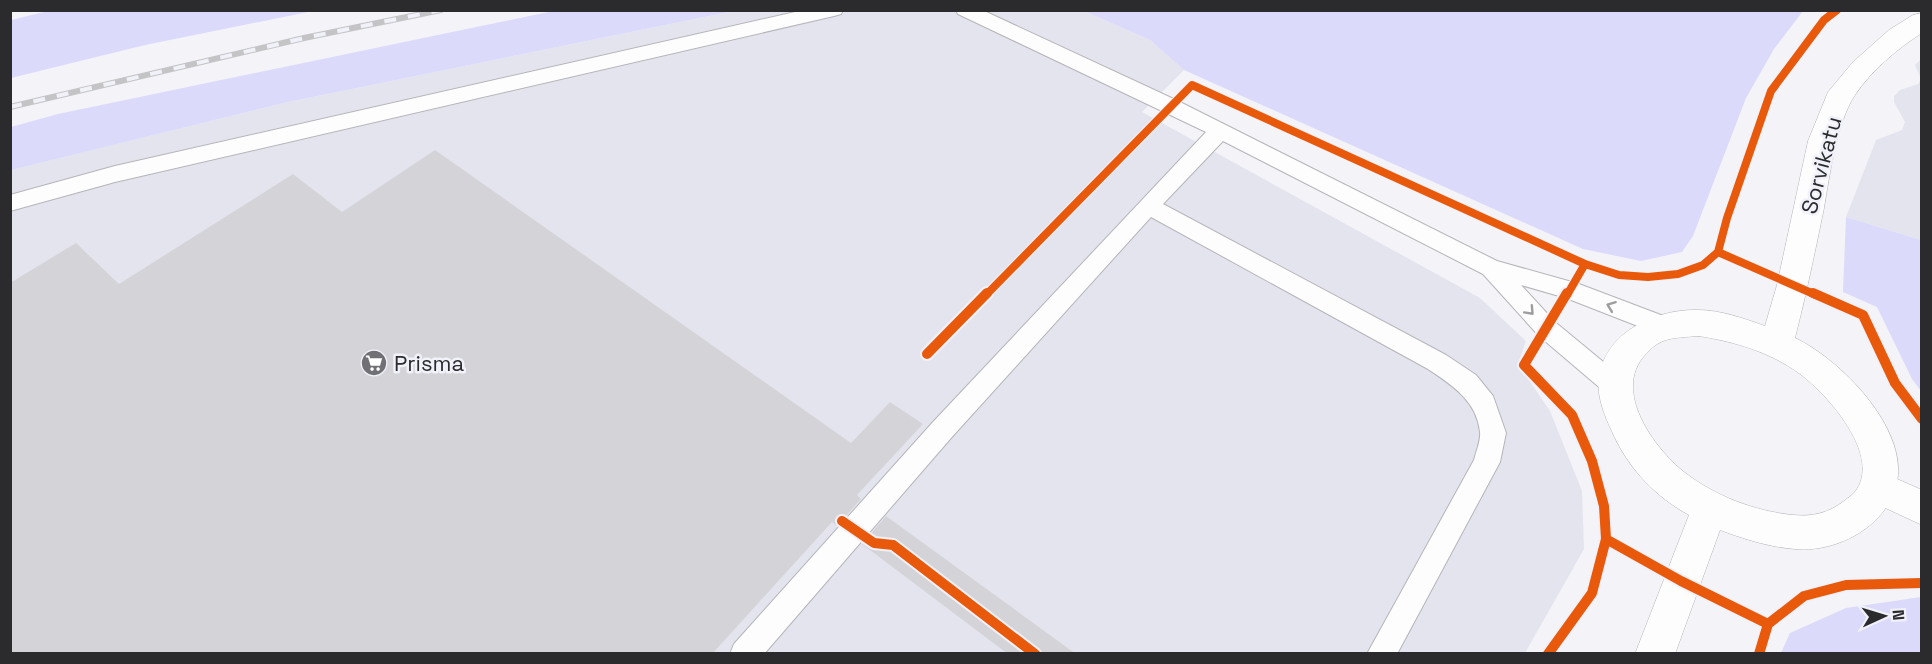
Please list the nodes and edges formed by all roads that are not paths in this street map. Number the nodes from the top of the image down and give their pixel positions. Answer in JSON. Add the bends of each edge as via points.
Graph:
{"nodes":[{"id":1,"x":834,"y":10,"type":"edge"},
{"id":2,"x":965,"y":10,"type":"edge"},
{"id":3,"x":1922,"y":21,"type":"edge"},
{"id":4,"x":1220,"y":131,"type":"junction"},
{"id":5,"x":10,"y":203,"type":"edge"},
{"id":6,"x":1149,"y":206,"type":"junction"},
{"id":7,"x":1491,"y":268,"type":"junction"},
{"id":8,"x":1666,"y":327,"type":"junction"},
{"id":9,"x":1777,"y":343,"type":"junction"},
{"id":10,"x":1615,"y":387,"type":"junction"},
{"id":11,"x":1879,"y":487,"type":"junction"},
{"id":12,"x":1710,"y":508,"type":"junction"},
{"id":13,"x":1922,"y":508,"type":"edge"},
{"id":14,"x":744,"y":654,"type":"edge"},
{"id":15,"x":1381,"y":654,"type":"edge"},
{"id":16,"x":1655,"y":654,"type":"edge"}],
"edges":[{"from":1,"to":5,"type":"lane","via":[[115,174]]},
{"from":2,"to":4,"type":"lane"},
{"from":3,"to":9,"type":"street","name":"Sorvikatu","via":[[1898,36],[1842,92],[1822,141],[1793,285]]},
{"from":4,"to":6,"type":"lane"},
{"from":4,"to":7,"type":"lane"},
{"from":6,"to":14,"type":"lane","via":[[942,430]]},
{"from":6,"to":15,"type":"lane","via":[[1437,362],[1467,382],[1484,404],[1493,433],[1486,462]]},
{"from":8,"to":7,"type":"lane","one_way":true,"via":[[1571,290]]},
{"from":7,"to":10,"type":"lane","one_way":true,"via":[[1547,328]]},
{"from":8,"to":9,"type":"street","via":[[1700,323],[1738,329]]},
{"from":8,"to":10,"type":"street","via":[[1639,339],[1622,359]]},
{"from":9,"to":11,"type":"street","via":[[1813,365],[1844,393],[1868,424],[1879,456]]},
{"from":10,"to":12,"type":"street","via":[[1622,418],[1640,451],[1671,482]]},
{"from":11,"to":12,"type":"street","via":[[1863,512],[1836,528],[1797,533],[1754,526]]},
{"from":11,"to":13,"type":"street"},
{"from":12,"to":16,"type":"street"}]}
